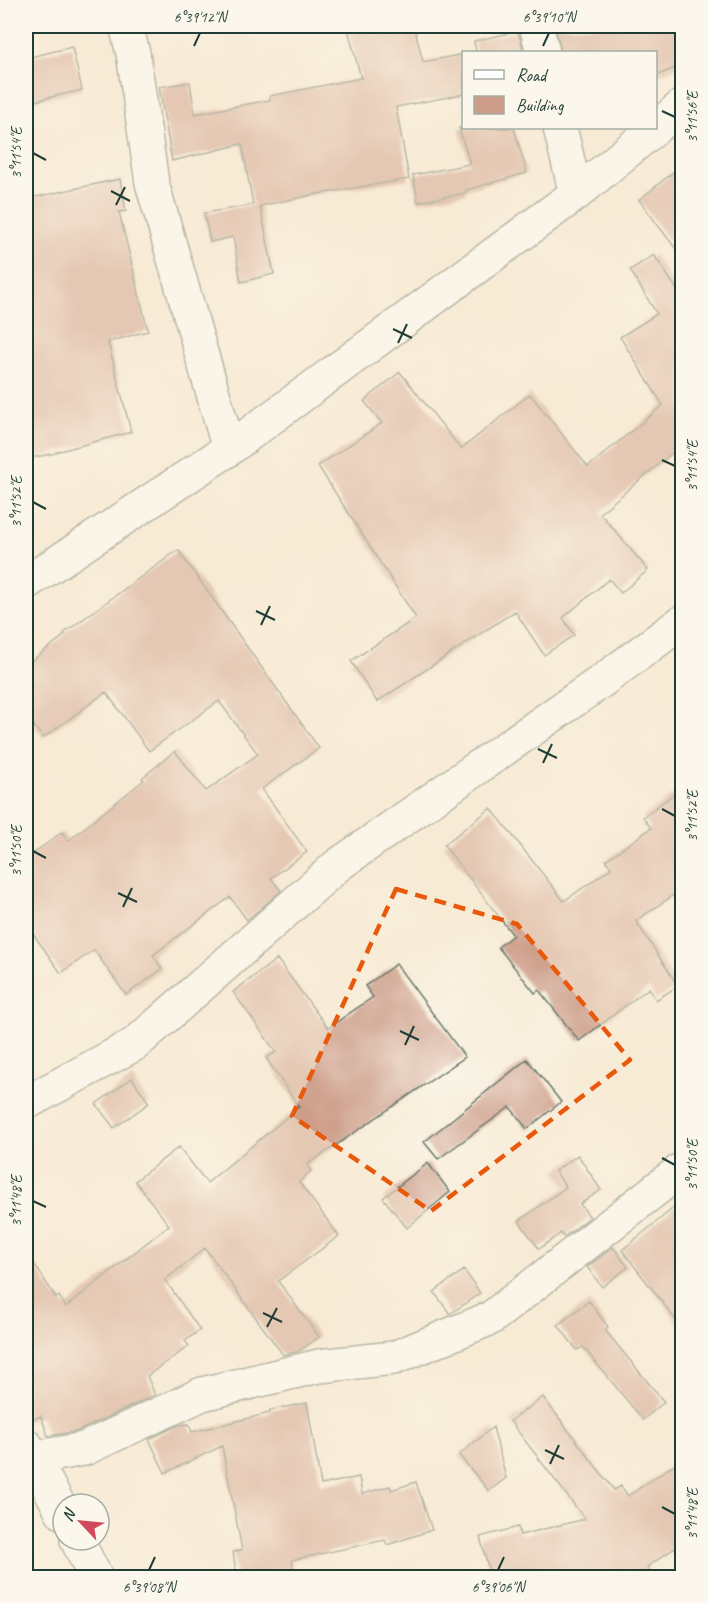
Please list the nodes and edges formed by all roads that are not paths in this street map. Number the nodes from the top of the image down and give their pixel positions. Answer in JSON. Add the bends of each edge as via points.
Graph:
{"nodes":[{"id":1,"x":126,"y":26,"type":"edge"},
{"id":2,"x":536,"y":26,"type":"edge"},
{"id":3,"x":543,"y":51,"type":"edge"},
{"id":4,"x":682,"y":106,"type":"edge"},
{"id":5,"x":657,"y":127,"type":"edge"},
{"id":6,"x":560,"y":129,"type":"edge"},
{"id":7,"x":654,"y":129,"type":"edge"},
{"id":8,"x":576,"y":194,"type":"junction"},
{"id":9,"x":229,"y":449,"type":"junction"},
{"id":10,"x":26,"y":583,"type":"edge"},
{"id":11,"x":682,"y":622,"type":"edge"},
{"id":12,"x":26,"y":1103,"type":"edge"},
{"id":13,"x":682,"y":1169,"type":"edge"},
{"id":14,"x":29,"y":1452,"type":"edge"},
{"id":15,"x":51,"y":1492,"type":"edge"},
{"id":16,"x":83,"y":1552,"type":"edge"},
{"id":17,"x":96,"y":1578,"type":"edge"}],
"edges":[{"from":1,"to":9,"type":"street","via":[[152,183]]},
{"from":2,"to":3,"type":"street"},
{"from":4,"to":5,"type":"street"},
{"from":6,"to":8,"type":"street"},
{"from":7,"to":8,"type":"street"},
{"from":8,"to":9,"type":"street"},
{"from":9,"to":10,"type":"street"},
{"from":11,"to":12,"type":"street","via":[[338,865],[135,1044]]},
{"from":13,"to":14,"type":"street","via":[[490,1318],[394,1358],[319,1366],[202,1394],[84,1449]]},
{"from":14,"to":15,"type":"street"},
{"from":16,"to":17,"type":"street"}]}
